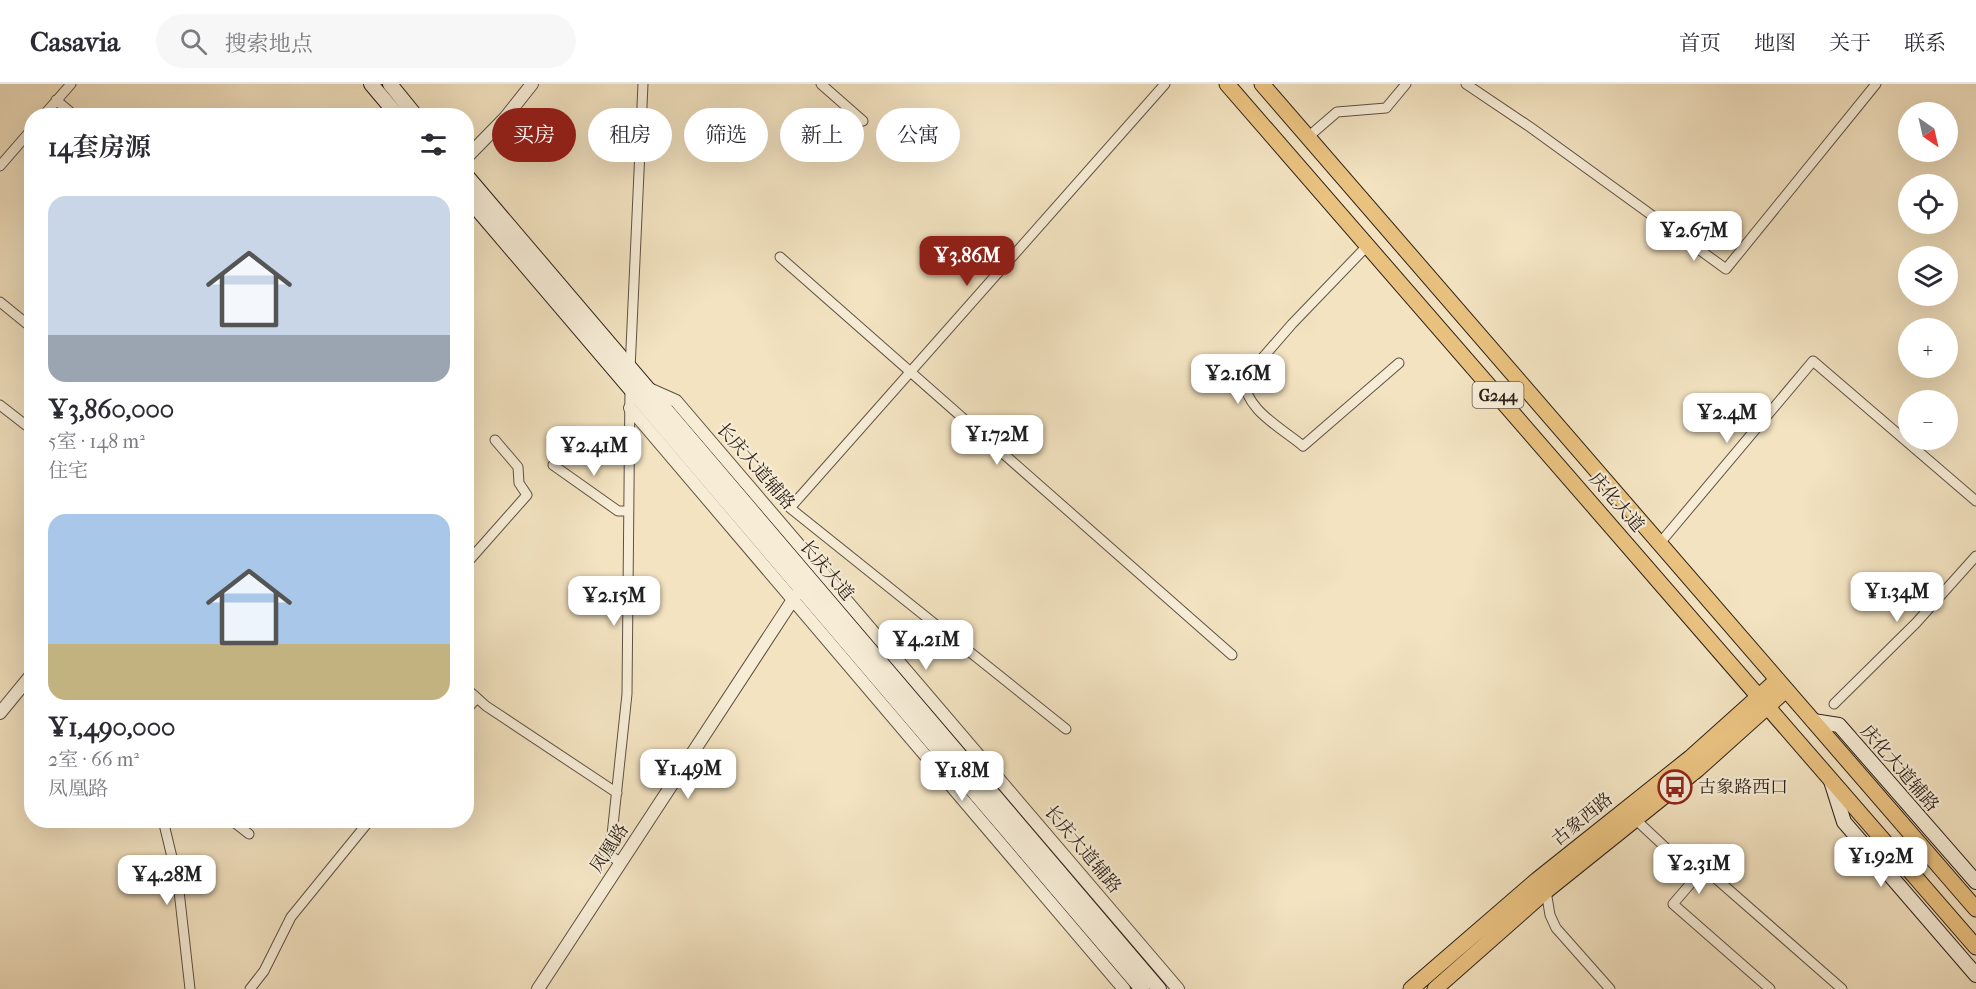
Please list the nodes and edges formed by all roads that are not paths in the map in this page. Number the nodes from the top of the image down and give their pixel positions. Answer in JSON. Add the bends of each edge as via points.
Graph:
{"nodes":[{"id":1,"x":70,"y":84,"type":"edge"},
{"id":2,"x":371,"y":84,"type":"edge"},
{"id":3,"x":390,"y":84,"type":"edge"},
{"id":4,"x":523,"y":84,"type":"edge"},
{"id":5,"x":532,"y":84,"type":"edge"},
{"id":6,"x":643,"y":84,"type":"edge"},
{"id":7,"x":821,"y":84,"type":"edge"},
{"id":8,"x":1165,"y":84,"type":"edge"},
{"id":9,"x":1227,"y":84,"type":"edge"},
{"id":10,"x":1262,"y":84,"type":"edge"},
{"id":11,"x":1406,"y":84,"type":"edge"},
{"id":12,"x":1466,"y":84,"type":"edge"},
{"id":13,"x":1876,"y":84,"type":"edge"},
{"id":14,"x":56,"y":100,"type":"junction"},
{"id":15,"x":50,"y":108,"type":"edge"},
{"id":16,"x":66,"y":108,"type":"edge"},
{"id":17,"x":391,"y":108,"type":"edge"},
{"id":18,"x":410,"y":108,"type":"edge"},
{"id":19,"x":848,"y":108,"type":"edge"},
{"id":20,"x":1308,"y":136,"type":"junction"},
{"id":21,"x":24,"y":138,"type":"edge"},
{"id":22,"x":474,"y":139,"type":"edge"},
{"id":23,"x":474,"y":150,"type":"edge"},
{"id":24,"x":0,"y":166,"type":"edge"},
{"id":25,"x":474,"y":184,"type":"edge"},
{"id":26,"x":474,"y":205,"type":"edge"},
{"id":27,"x":1368,"y":245,"type":"junction"},
{"id":28,"x":780,"y":257,"type":"dead end"},
{"id":29,"x":0,"y":302,"type":"edge"},
{"id":30,"x":24,"y":322,"type":"edge"},
{"id":31,"x":1399,"y":363,"type":"dead end"},
{"id":32,"x":630,"y":368,"type":"junction"},
{"id":33,"x":910,"y":371,"type":"junction"},
{"id":34,"x":630,"y":388,"type":"junction"},
{"id":35,"x":647,"y":389,"type":"junction"},
{"id":36,"x":0,"y":405,"type":"edge"},
{"id":37,"x":630,"y":408,"type":"junction"},
{"id":38,"x":24,"y":424,"type":"edge"},
{"id":39,"x":495,"y":440,"type":"dead end"},
{"id":40,"x":553,"y":465,"type":"dead end"},
{"id":41,"x":1976,"y":501,"type":"edge"},
{"id":42,"x":628,"y":511,"type":"junction"},
{"id":43,"x":1660,"y":543,"type":"junction"},
{"id":44,"x":474,"y":555,"type":"edge"},
{"id":45,"x":1976,"y":556,"type":"edge"},
{"id":46,"x":803,"y":591,"type":"junction"},
{"id":47,"x":1232,"y":656,"type":"dead end"},
{"id":48,"x":24,"y":684,"type":"edge"},
{"id":49,"x":1782,"y":685,"type":"junction"},
{"id":50,"x":474,"y":695,"type":"edge"},
{"id":51,"x":24,"y":696,"type":"edge"},
{"id":52,"x":477,"y":698,"type":"junction"},
{"id":53,"x":474,"y":701,"type":"edge"},
{"id":54,"x":1764,"y":701,"type":"junction"},
{"id":55,"x":1834,"y":704,"type":"dead end"},
{"id":56,"x":0,"y":713,"type":"edge"},
{"id":57,"x":1813,"y":721,"type":"junction"},
{"id":58,"x":0,"y":724,"type":"edge"},
{"id":59,"x":1066,"y":729,"type":"dead end"},
{"id":60,"x":1829,"y":776,"type":"junction"},
{"id":61,"x":618,"y":793,"type":"junction"},
{"id":62,"x":1635,"y":819,"type":"junction"},
{"id":63,"x":165,"y":828,"type":"edge"},
{"id":64,"x":241,"y":828,"type":"edge"},
{"id":65,"x":363,"y":828,"type":"edge"},
{"id":66,"x":249,"y":834,"type":"dead end"},
{"id":67,"x":621,"y":863,"type":"junction"},
{"id":68,"x":1697,"y":877,"type":"junction"},
{"id":69,"x":1976,"y":882,"type":"edge"},
{"id":70,"x":1546,"y":891,"type":"junction"},
{"id":71,"x":1976,"y":909,"type":"edge"},
{"id":72,"x":1976,"y":947,"type":"edge"},
{"id":73,"x":1976,"y":975,"type":"edge"},
{"id":74,"x":190,"y":989,"type":"edge"},
{"id":75,"x":250,"y":989,"type":"edge"},
{"id":76,"x":538,"y":989,"type":"edge"},
{"id":77,"x":547,"y":989,"type":"edge"},
{"id":78,"x":1124,"y":989,"type":"edge"},
{"id":79,"x":1142,"y":989,"type":"edge"},
{"id":80,"x":1159,"y":989,"type":"edge"},
{"id":81,"x":1178,"y":989,"type":"edge"},
{"id":82,"x":1411,"y":989,"type":"edge"},
{"id":83,"x":1435,"y":989,"type":"edge"},
{"id":84,"x":1610,"y":989,"type":"edge"},
{"id":85,"x":1770,"y":989,"type":"edge"},
{"id":86,"x":1842,"y":989,"type":"edge"}],
"edges":[{"from":1,"to":14,"type":"street"},
{"from":2,"to":17,"type":"main road"},
{"from":3,"to":18,"type":"main road"},
{"from":4,"to":22,"type":"street"},
{"from":5,"to":23,"type":"street"},
{"from":6,"to":32,"type":"street"},
{"from":7,"to":19,"type":"street"},
{"from":8,"to":33,"type":"street"},
{"from":9,"to":27,"type":"main road","name":"庆化大道","number":"G244"},
{"from":10,"to":20,"type":"main road","name":"庆化大道","number":"G244"},
{"from":11,"to":20,"type":"street","via":[[1386,108],[1337,112]]},
{"from":12,"to":13,"type":"street","via":[[1726,269]]},
{"from":14,"to":15,"type":"street"},
{"from":14,"to":16,"type":"street"},
{"from":20,"to":43,"type":"main road","name":"庆化大道","number":"G244"},
{"from":21,"to":24,"type":"street"},
{"from":25,"to":32,"type":"main road","name":"长庆大道"},
{"from":26,"to":34,"type":"main road","name":"长庆大道"},
{"from":27,"to":31,"type":"street","via":[[1245,378],[1244,389],[1256,408],[1304,446]]},
{"from":27,"to":54,"type":"main road","name":"庆化大道","number":"G244"},
{"from":28,"to":33,"type":"street"},
{"from":29,"to":30,"type":"street"},
{"from":32,"to":34,"type":"street"},
{"from":32,"to":35,"type":"main road","name":"长庆大道"},
{"from":33,"to":47,"type":"street"},
{"from":33,"to":59,"type":"street","via":[[790,508]]},
{"from":34,"to":37,"type":"street"},
{"from":34,"to":46,"type":"main road","name":"长庆大道"},
{"from":35,"to":46,"type":"main road","name":"长庆大道"},
{"from":35,"to":81,"type":"street","name":"长庆大道辅路","via":[[676,401]]},
{"from":36,"to":38,"type":"street"},
{"from":37,"to":42,"type":"street"},
{"from":37,"to":46,"type":"street"},
{"from":39,"to":44,"type":"street","via":[[518,467],[519,483],[527,495]]},
{"from":40,"to":42,"type":"street","via":[[618,511]]},
{"from":41,"to":43,"type":"street","via":[[1813,361]]},
{"from":42,"to":61,"type":"street","via":[[627,694]]},
{"from":43,"to":49,"type":"main road","name":"庆化大道","number":"G244"},
{"from":45,"to":55,"type":"street","via":[[1916,623]]},
{"from":46,"to":67,"type":"street","name":"凤凰路"},
{"from":46,"to":77,"type":"street","name":"凤凰路"},
{"from":46,"to":78,"type":"street"},
{"from":46,"to":79,"type":"main road","name":"长庆大道"},
{"from":46,"to":80,"type":"main road","name":"长庆大道"},
{"from":48,"to":56,"type":"street"},
{"from":49,"to":54,"type":"main road","name":"古象西路"},
{"from":49,"to":57,"type":"main road","name":"庆化大道","number":"G244"},
{"from":50,"to":52,"type":"street"},
{"from":51,"to":58,"type":"street"},
{"from":52,"to":53,"type":"street"},
{"from":52,"to":61,"type":"street"},
{"from":54,"to":60,"type":"main road","name":"庆化大道","number":"G244"},
{"from":54,"to":62,"type":"main road","name":"古象西路","via":[[1698,769]]},
{"from":54,"to":82,"type":"main road","name":"古象西路","via":[[1537,880]]},
{"from":57,"to":69,"type":"main road","name":"庆化大道辅路","via":[[1839,725]]},
{"from":57,"to":71,"type":"main road","name":"庆化大道","number":"G244"},
{"from":60,"to":72,"type":"main road","name":"庆化大道","number":"G244"},
{"from":60,"to":73,"type":"main road","via":[[1844,822]]},
{"from":61,"to":67,"type":"street","via":[[612,836],[604,851]]},
{"from":62,"to":68,"type":"street"},
{"from":62,"to":70,"type":"main road","name":"古象西路"},
{"from":63,"to":74,"type":"street","via":[[178,882]]},
{"from":64,"to":66,"type":"street"},
{"from":65,"to":75,"type":"street","via":[[291,917],[264,971]]},
{"from":67,"to":76,"type":"street","name":"凤凰路"},
{"from":68,"to":85,"type":"street","via":[[1673,904]]},
{"from":68,"to":86,"type":"street","via":[[1704,868]]},
{"from":70,"to":83,"type":"main road","name":"古象西路"},
{"from":70,"to":84,"type":"street","via":[[1556,928]]}]}
